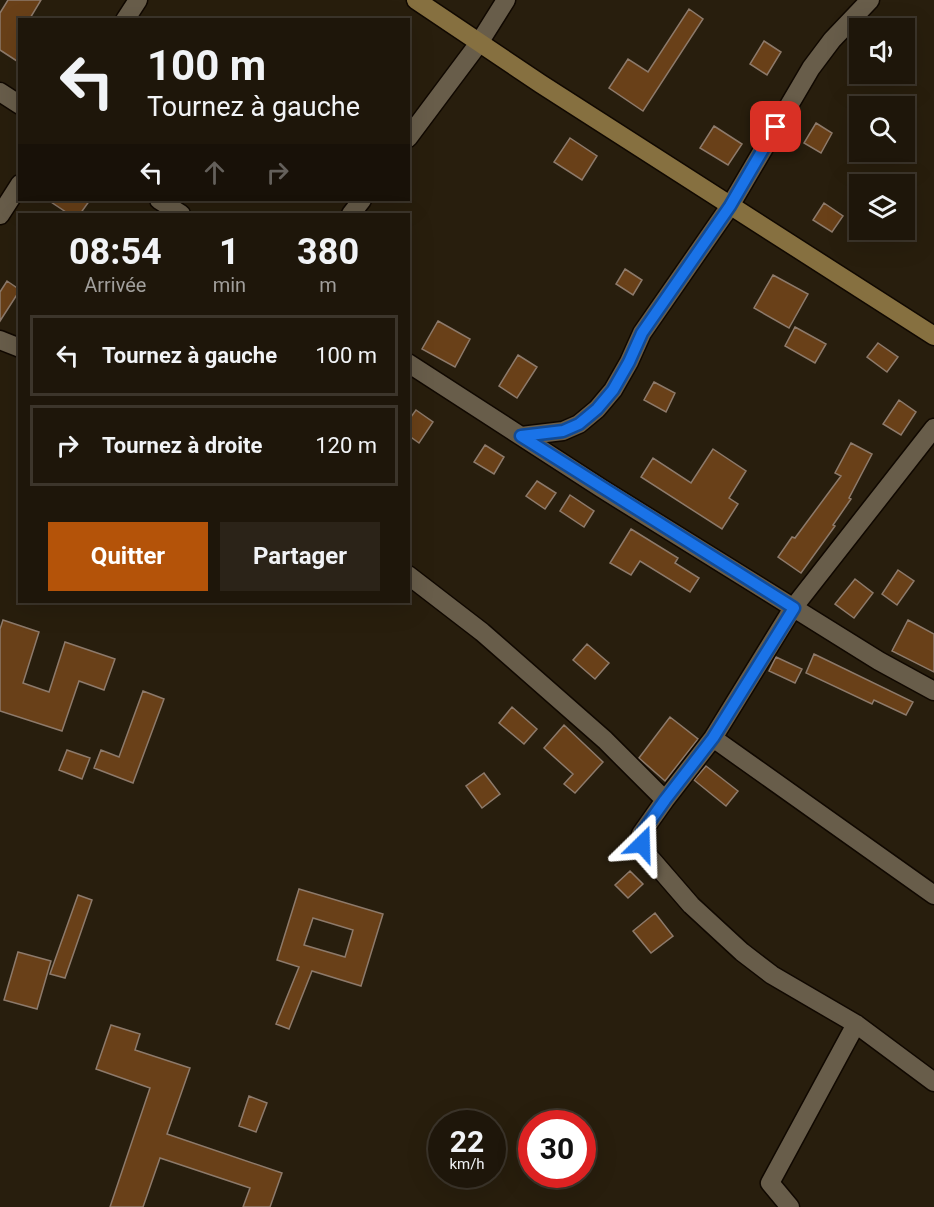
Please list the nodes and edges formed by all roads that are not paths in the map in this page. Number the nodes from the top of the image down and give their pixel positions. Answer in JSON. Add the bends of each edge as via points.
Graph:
{"nodes":[{"id":1,"x":138,"y":0,"type":"edge"},
{"id":2,"x":416,"y":0,"type":"edge"},
{"id":3,"x":506,"y":0,"type":"edge"},
{"id":4,"x":870,"y":0,"type":"edge"},
{"id":5,"x":126,"y":18,"type":"edge"},
{"id":6,"x":479,"y":43,"type":"junction"},
{"id":7,"x":0,"y":92,"type":"edge"},
{"id":8,"x":18,"y":104,"type":"edge"},
{"id":9,"x":410,"y":135,"type":"edge"},
{"id":10,"x":18,"y":187,"type":"edge"},
{"id":11,"x":161,"y":201,"type":"edge"},
{"id":12,"x":361,"y":201,"type":"edge"},
{"id":13,"x":730,"y":206,"type":"junction"},
{"id":14,"x":179,"y":213,"type":"edge"},
{"id":15,"x":352,"y":213,"type":"edge"},
{"id":16,"x":0,"y":215,"type":"edge"},
{"id":17,"x":934,"y":336,"type":"edge"},
{"id":18,"x":0,"y":340,"type":"edge"},
{"id":19,"x":18,"y":347,"type":"edge"},
{"id":20,"x":410,"y":364,"type":"edge"},
{"id":21,"x":934,"y":428,"type":"edge"},
{"id":22,"x":521,"y":436,"type":"junction"},
{"id":23,"x":410,"y":577,"type":"edge"},
{"id":24,"x":794,"y":608,"type":"junction"},
{"id":25,"x":934,"y":691,"type":"edge"},
{"id":26,"x":713,"y":738,"type":"junction"},
{"id":27,"x":665,"y":800,"type":"junction"},
{"id":28,"x":934,"y":895,"type":"edge"},
{"id":29,"x":856,"y":1024,"type":"junction"},
{"id":30,"x":934,"y":1082,"type":"edge"},
{"id":31,"x":790,"y":1207,"type":"edge"}],
"edges":[{"from":1,"to":5,"type":"street"},
{"from":2,"to":6,"type":"street"},
{"from":3,"to":6,"type":"street"},
{"from":4,"to":13,"type":"street","via":[[811,68]]},
{"from":6,"to":9,"type":"street"},
{"from":6,"to":13,"type":"street"},
{"from":7,"to":8,"type":"street"},
{"from":10,"to":16,"type":"street"},
{"from":11,"to":14,"type":"street"},
{"from":12,"to":15,"type":"street"},
{"from":13,"to":17,"type":"street"},
{"from":13,"to":22,"type":"street","via":[[642,333],[613,390],[597,409],[563,431]]},
{"from":18,"to":19,"type":"street"},
{"from":20,"to":22,"type":"street"},
{"from":21,"to":24,"type":"street"},
{"from":22,"to":24,"type":"street"},
{"from":23,"to":27,"type":"street","via":[[552,693]]},
{"from":24,"to":25,"type":"street"},
{"from":24,"to":26,"type":"street"},
{"from":26,"to":27,"type":"street"},
{"from":26,"to":28,"type":"street"},
{"from":27,"to":29,"type":"street","via":[[641,834],[646,853],[691,905],[742,952],[772,975]]},
{"from":29,"to":30,"type":"street"},
{"from":29,"to":31,"type":"street","via":[[770,1183]]}]}
